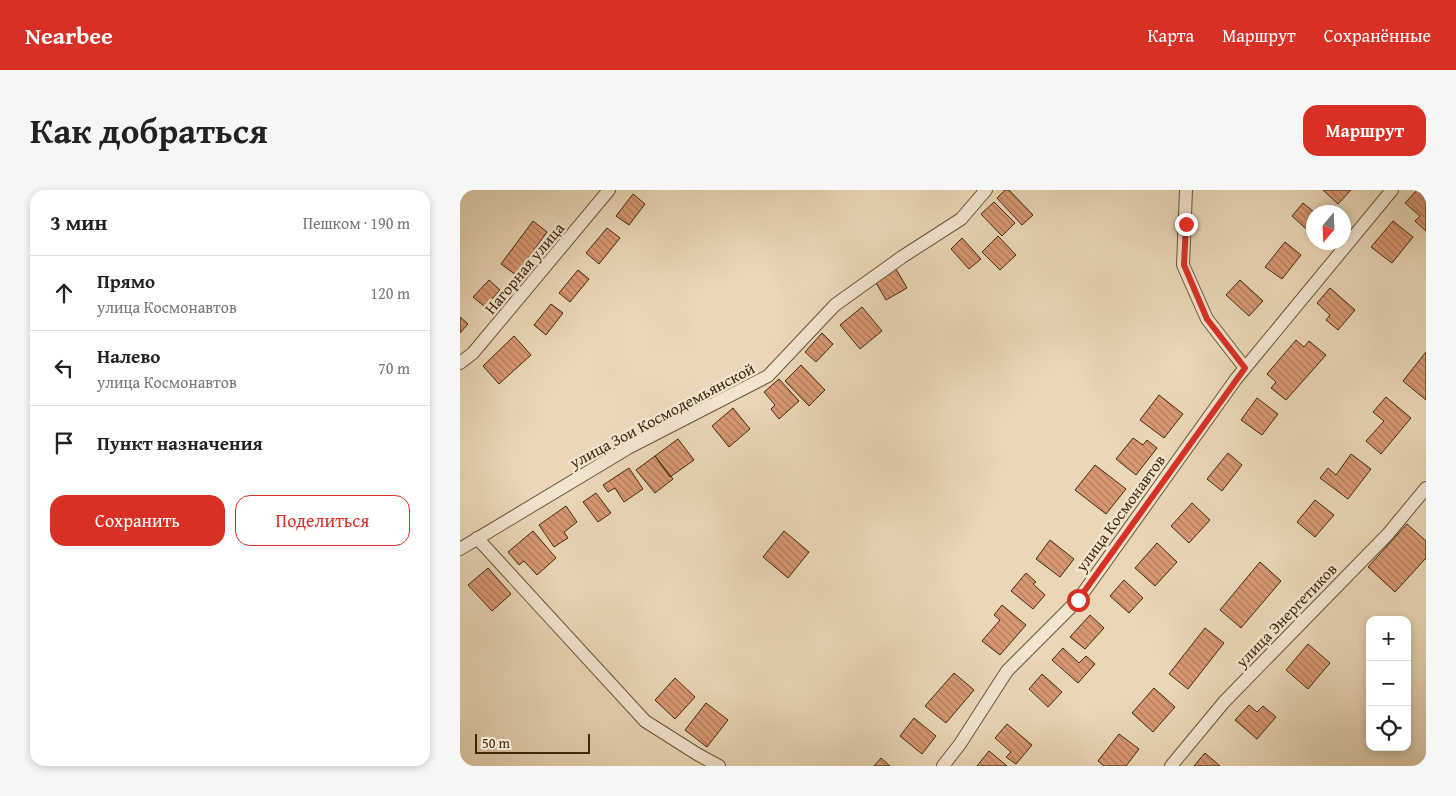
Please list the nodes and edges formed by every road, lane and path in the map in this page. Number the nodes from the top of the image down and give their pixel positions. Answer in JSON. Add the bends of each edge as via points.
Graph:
{"nodes":[{"id":1,"x":609,"y":190,"type":"edge"},
{"id":2,"x":986,"y":190,"type":"edge"},
{"id":3,"x":1186,"y":190,"type":"edge"},
{"id":4,"x":1392,"y":190,"type":"edge"},
{"id":5,"x":460,"y":363,"type":"edge"},
{"id":6,"x":1245,"y":368,"type":"junction"},
{"id":7,"x":1426,"y":488,"type":"edge"},
{"id":8,"x":478,"y":538,"type":"junction"},
{"id":9,"x":460,"y":549,"type":"edge"},
{"id":10,"x":719,"y":766,"type":"edge"},
{"id":11,"x":944,"y":766,"type":"edge"},
{"id":12,"x":1170,"y":766,"type":"edge"}],
"edges":[{"from":1,"to":5,"type":"street","name":"Нагорная улица","via":[[473,353]]},
{"from":2,"to":8,"type":"street","name":"улица Зои Космодемьянской","via":[[962,219],[835,305],[768,376],[628,448]]},
{"from":3,"to":6,"type":"street","via":[[1184,265],[1207,319]]},
{"from":4,"to":6,"type":"street","name":"улица Космонавтов"},
{"from":6,"to":11,"type":"street","name":"улица Космонавтов","via":[[1078,600],[1007,671]]},
{"from":7,"to":12,"type":"street","name":"улица Энергетиков","via":[[1388,534],[1224,702]]},
{"from":8,"to":9,"type":"street","name":"улица Зои Космодемьянской"},
{"from":8,"to":10,"type":"street","via":[[645,721]]}]}
